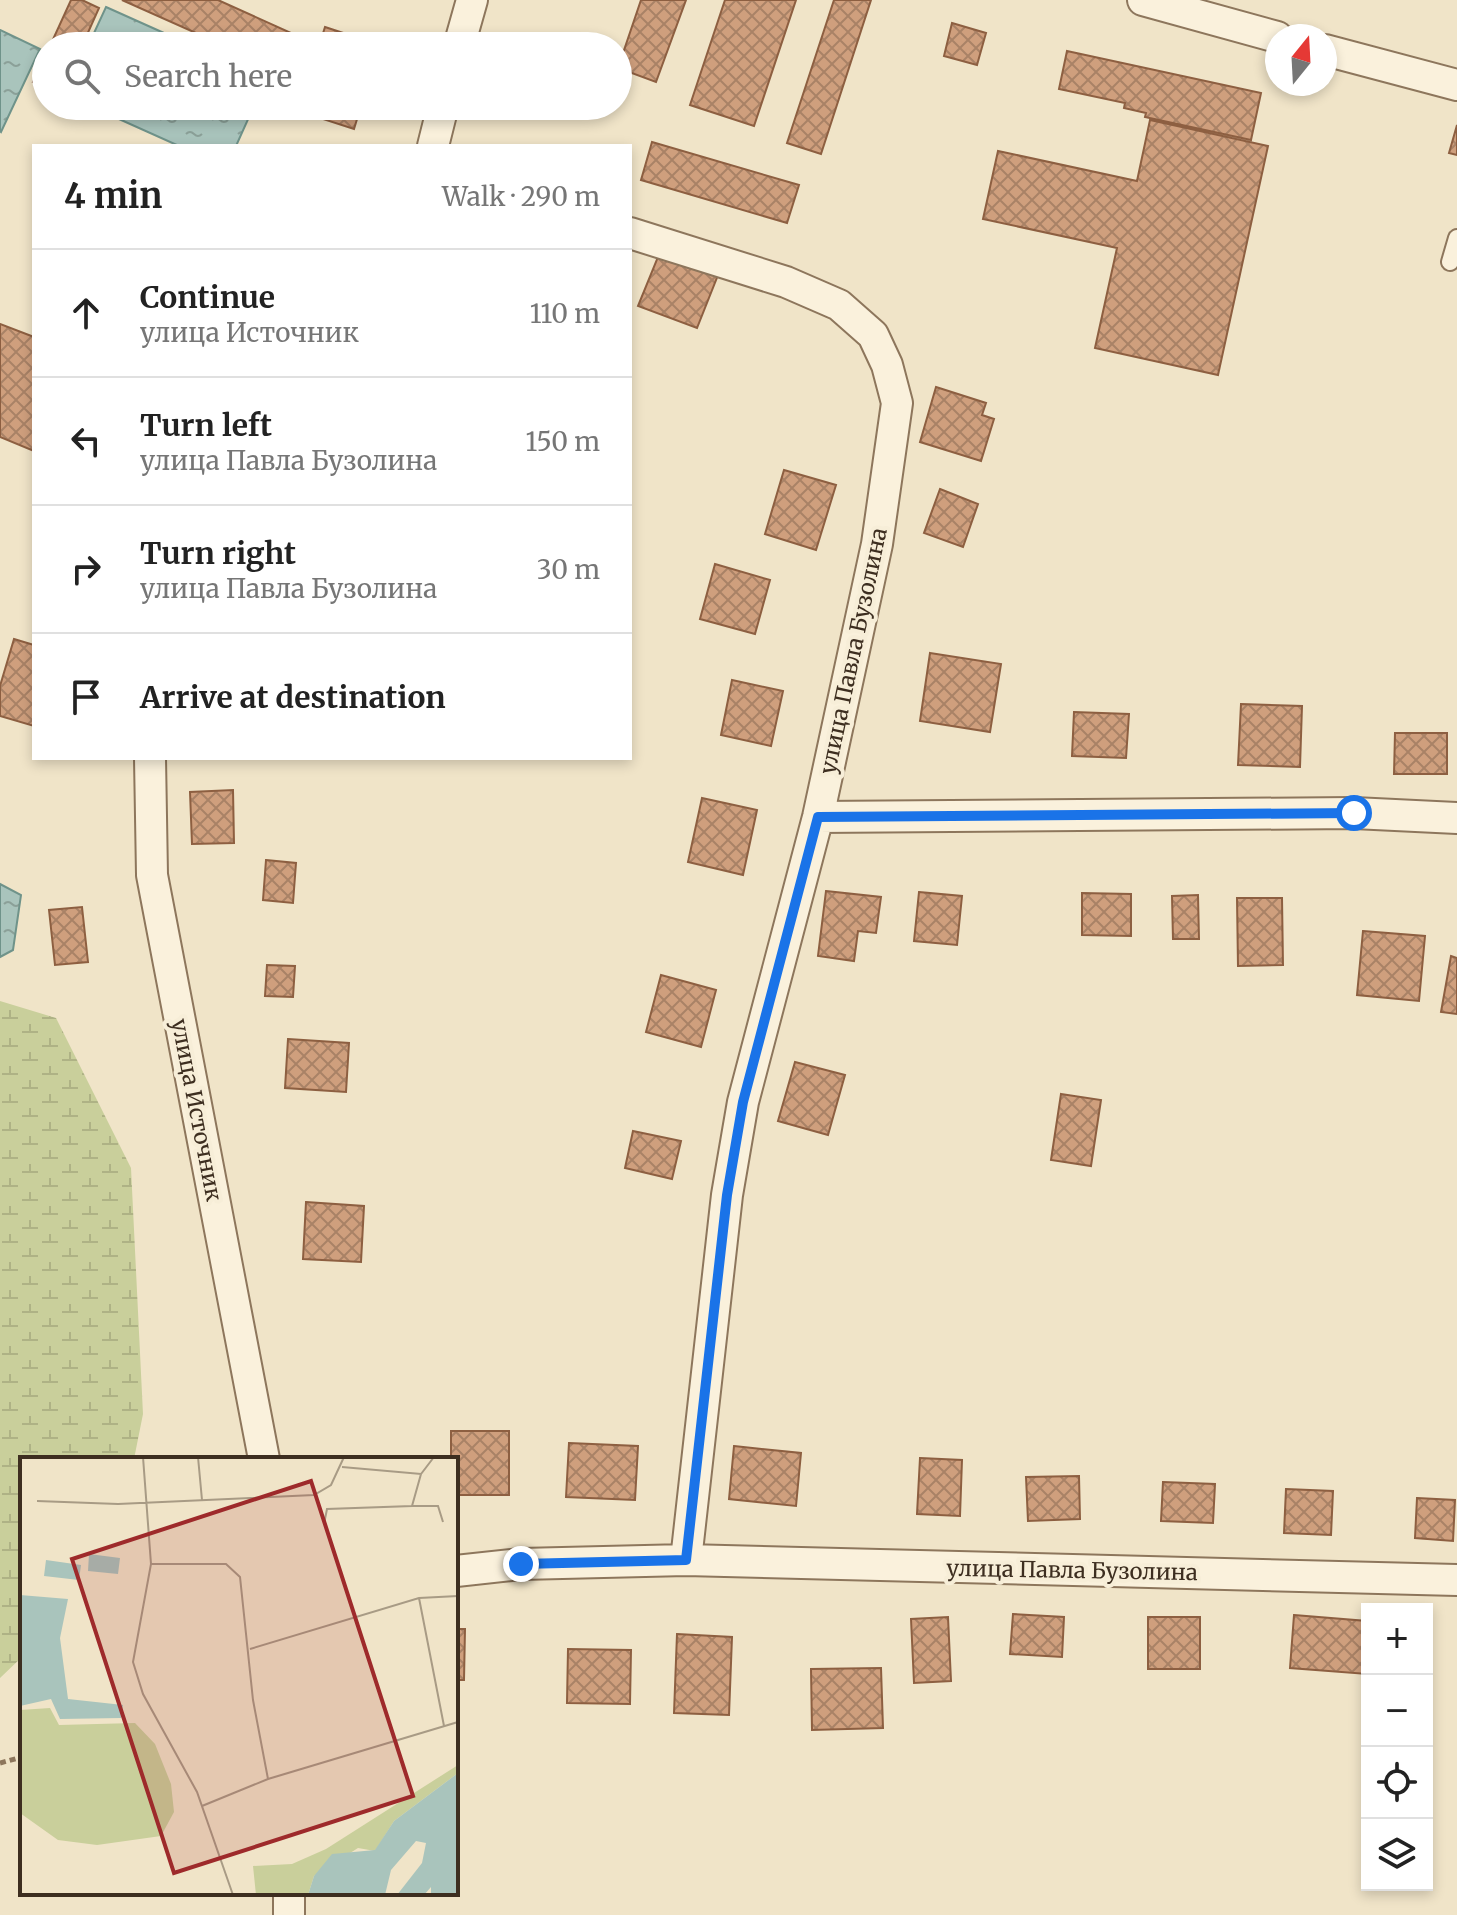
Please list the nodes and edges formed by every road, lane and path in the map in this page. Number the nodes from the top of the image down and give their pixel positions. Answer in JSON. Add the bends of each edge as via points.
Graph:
{"nodes":[{"id":1,"x":472,"y":0,"type":"edge"},
{"id":2,"x":1143,"y":0,"type":"edge"},
{"id":3,"x":463,"y":32,"type":"edge"},
{"id":4,"x":1265,"y":34,"type":"edge"},
{"id":5,"x":1337,"y":53,"type":"edge"},
{"id":6,"x":1457,"y":85,"type":"edge"},
{"id":7,"x":440,"y":120,"type":"edge"},
{"id":8,"x":434,"y":144,"type":"edge"},
{"id":9,"x":632,"y":234,"type":"edge"},
{"id":10,"x":1457,"y":238,"type":"edge"},
{"id":11,"x":1450,"y":262,"type":"dead end"},
{"id":12,"x":150,"y":760,"type":"edge"},
{"id":13,"x":818,"y":817,"type":"junction"},
{"id":14,"x":1457,"y":818,"type":"edge"},
{"id":15,"x":264,"y":1457,"type":"edge"},
{"id":16,"x":686,"y":1560,"type":"junction"},
{"id":17,"x":458,"y":1571,"type":"edge"},
{"id":18,"x":1457,"y":1580,"type":"edge"},
{"id":19,"x":20,"y":1758,"type":"edge"},
{"id":20,"x":0,"y":1763,"type":"edge"}],
"edges":[{"from":1,"to":3,"type":"street"},
{"from":2,"to":4,"type":"street"},
{"from":5,"to":6,"type":"street"},
{"from":7,"to":8,"type":"street"},
{"from":9,"to":13,"type":"street","name":"улица Павла Бузолина","via":[[786,282],[839,305],[873,335],[887,365],[897,403],[877,544]]},
{"from":10,"to":11,"type":"lane"},
{"from":12,"to":15,"type":"street","name":"улица Источник","via":[[152,875]]},
{"from":13,"to":14,"type":"street","via":[[1354,813]]},
{"from":13,"to":16,"type":"street","name":"улица Павла Бузолина","via":[[743,1102],[727,1195]]},
{"from":16,"to":17,"type":"street","name":"улица Павла Бузолина"},
{"from":16,"to":18,"type":"street","name":"улица Павла Бузолина"},
{"from":19,"to":20,"type":"path"}]}
